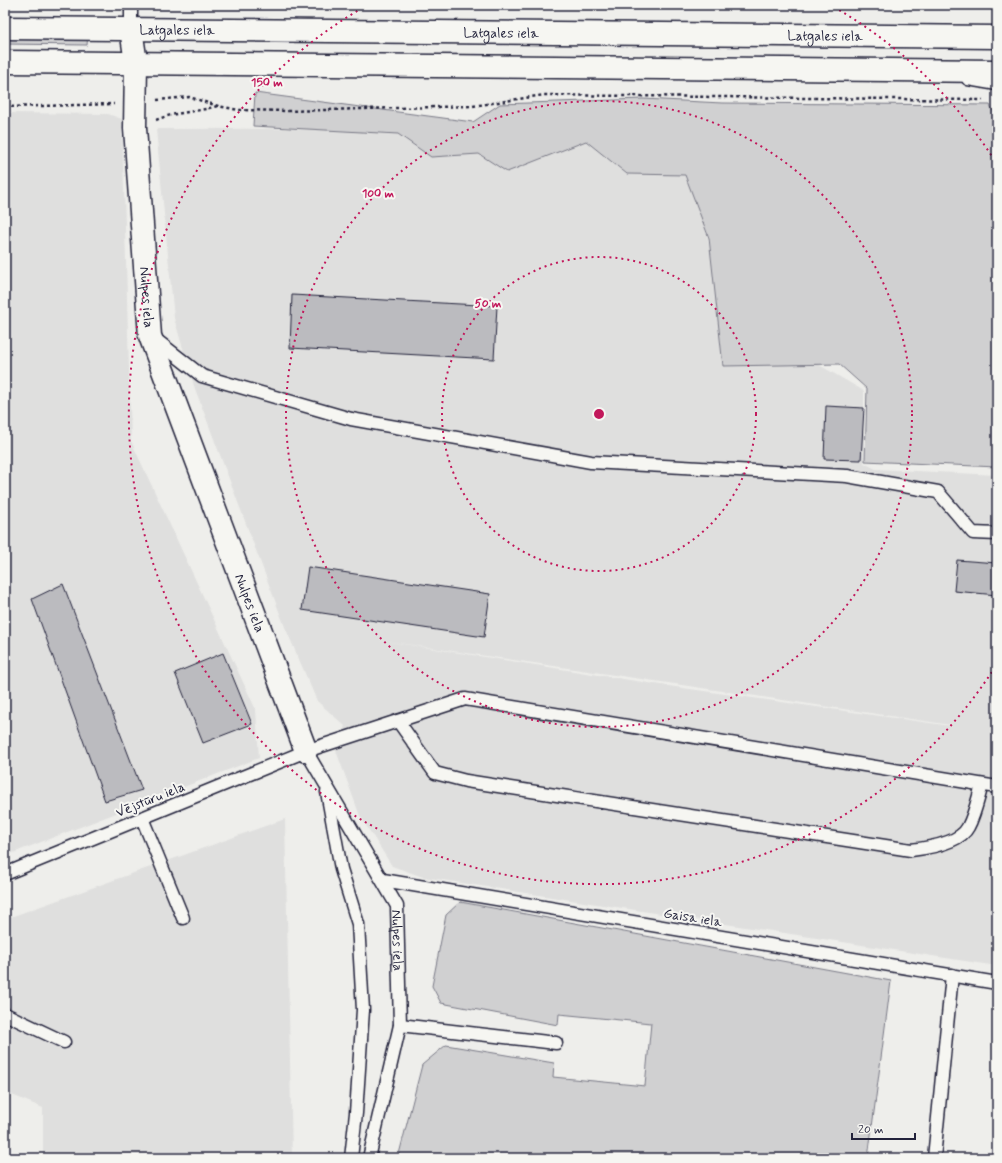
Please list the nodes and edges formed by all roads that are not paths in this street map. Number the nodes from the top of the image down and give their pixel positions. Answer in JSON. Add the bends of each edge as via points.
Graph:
{"nodes":[{"id":1,"x":131,"y":5,"type":"edge"},
{"id":2,"x":5,"y":28,"type":"edge"},
{"id":3,"x":131,"y":29,"type":"junction"},
{"id":4,"x":997,"y":37,"type":"edge"},
{"id":5,"x":5,"y":62,"type":"edge"},
{"id":6,"x":136,"y":63,"type":"junction"},
{"id":7,"x":922,"y":70,"type":"junction"},
{"id":8,"x":997,"y":71,"type":"edge"},
{"id":9,"x":997,"y":84,"type":"edge"},
{"id":10,"x":150,"y":336,"type":"junction"},
{"id":11,"x":997,"y":534,"type":"edge"},
{"id":12,"x":398,"y":721,"type":"junction"},
{"id":13,"x":306,"y":751,"type":"junction"},
{"id":14,"x":326,"y":784,"type":"junction"},
{"id":15,"x":982,"y":785,"type":"junction"},
{"id":16,"x":997,"y":787,"type":"edge"},
{"id":17,"x":142,"y":818,"type":"junction"},
{"id":18,"x":5,"y":874,"type":"edge"},
{"id":19,"x":383,"y":880,"type":"junction"},
{"id":20,"x":183,"y":918,"type":"dead end"},
{"id":21,"x":952,"y":975,"type":"junction"},
{"id":22,"x":997,"y":983,"type":"edge"},
{"id":23,"x":5,"y":1014,"type":"edge"},
{"id":24,"x":400,"y":1025,"type":"junction"},
{"id":25,"x":64,"y":1042,"type":"dead end"},
{"id":26,"x":556,"y":1043,"type":"dead end"},
{"id":27,"x":351,"y":1158,"type":"edge"},
{"id":28,"x":369,"y":1158,"type":"edge"},
{"id":29,"x":934,"y":1158,"type":"edge"}],
"edges":[{"from":1,"to":3,"type":"lane"},
{"from":2,"to":3,"type":"main road","name":"Latgales iela"},
{"from":3,"to":4,"type":"main road","name":"Latgales iela"},
{"from":3,"to":6,"type":"main road","name":"Nulpes iela"},
{"from":5,"to":6,"type":"main road"},
{"from":6,"to":7,"type":"main road"},
{"from":6,"to":10,"type":"main road","name":"Nulpes iela","via":[[135,128]]},
{"from":7,"to":8,"type":"main road"},
{"from":7,"to":9,"type":"lane"},
{"from":10,"to":11,"type":"lane","via":[[202,376],[351,419],[591,462],[847,476],[938,492],[973,533]]},
{"from":10,"to":13,"type":"main road","name":"Nulpes iela"},
{"from":12,"to":13,"type":"lane","name":"Vējstūru iela"},
{"from":12,"to":15,"type":"lane","name":"Vējstūru iela","via":[[465,699]]},
{"from":12,"to":15,"type":"lane","via":[[435,773],[466,782],[912,850],[934,848],[952,840],[968,828]]},
{"from":13,"to":14,"type":"lane","name":"Nulpes iela"},
{"from":13,"to":17,"type":"lane","name":"Vējstūru iela"},
{"from":14,"to":19,"type":"lane","name":"Nulpes iela"},
{"from":14,"to":27,"type":"lane","via":[[341,869],[358,924],[363,1010]]},
{"from":15,"to":16,"type":"lane","name":"Vējstūru iela"},
{"from":17,"to":18,"type":"lane","name":"Vējstūru iela"},
{"from":17,"to":20,"type":"lane"},
{"from":19,"to":21,"type":"lane","name":"Gaisa iela"},
{"from":19,"to":24,"type":"lane","name":"Nulpes iela","via":[[397,906]]},
{"from":21,"to":22,"type":"lane","name":"Gaisa iela"},
{"from":21,"to":29,"type":"lane"},
{"from":23,"to":25,"type":"lane"},
{"from":24,"to":26,"type":"lane"},
{"from":24,"to":28,"type":"lane","name":"Nulpes iela"}]}
